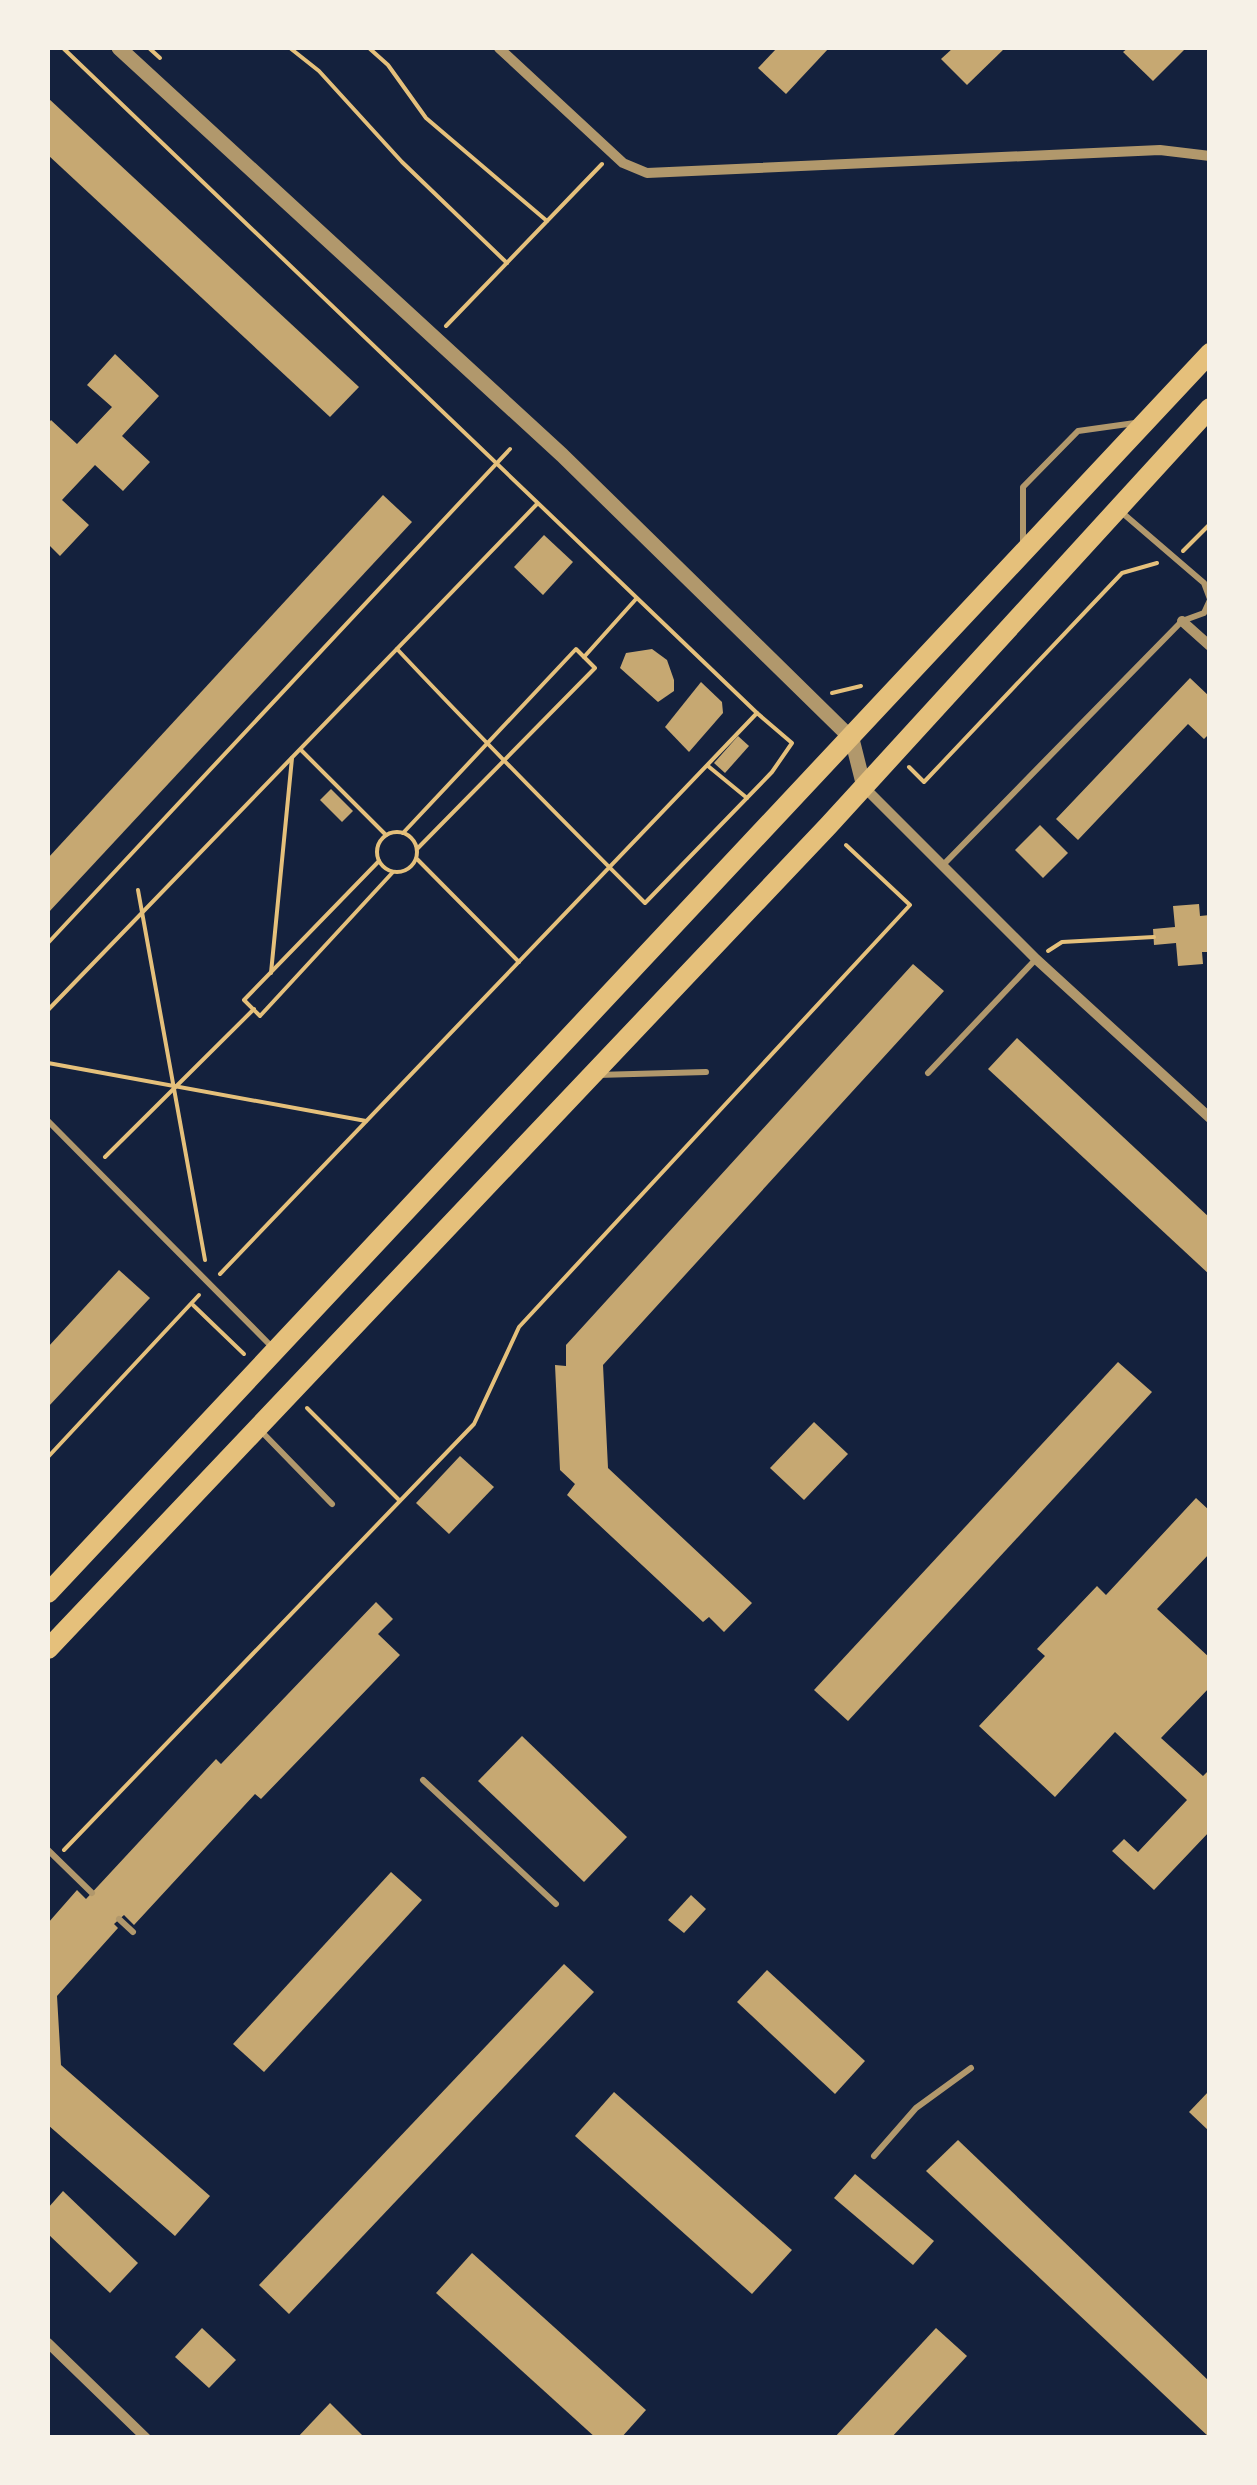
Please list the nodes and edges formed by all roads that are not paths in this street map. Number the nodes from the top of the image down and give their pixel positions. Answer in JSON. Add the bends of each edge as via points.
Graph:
{"nodes":[{"id":1,"x":119,"y":48,"type":"edge"},
{"id":2,"x":499,"y":48,"type":"edge"},
{"id":3,"x":1210,"y":156,"type":"edge"},
{"id":4,"x":1210,"y":353,"type":"edge"},
{"id":5,"x":1210,"y":408,"type":"edge"},
{"id":6,"x":1146,"y":421,"type":"junction"},
{"id":7,"x":1118,"y":509,"type":"junction"},
{"id":8,"x":1024,"y":554,"type":"junction"},
{"id":9,"x":1210,"y":600,"type":"edge"},
{"id":10,"x":1182,"y":621,"type":"junction"},
{"id":11,"x":1210,"y":646,"type":"edge"},
{"id":12,"x":852,"y":739,"type":"junction"},
{"id":13,"x":864,"y":787,"type":"junction"},
{"id":14,"x":942,"y":866,"type":"junction"},
{"id":15,"x":1036,"y":959,"type":"junction"},
{"id":16,"x":706,"y":1072,"type":"dead end"},
{"id":17,"x":928,"y":1073,"type":"dead end"},
{"id":18,"x":591,"y":1076,"type":"junction"},
{"id":19,"x":1210,"y":1118,"type":"edge"},
{"id":20,"x":48,"y":1121,"type":"edge"},
{"id":21,"x":276,"y":1350,"type":"junction"},
{"id":22,"x":257,"y":1428,"type":"junction"},
{"id":23,"x":332,"y":1504,"type":"dead end"},
{"id":24,"x":48,"y":1593,"type":"edge"},
{"id":25,"x":48,"y":1649,"type":"edge"},
{"id":26,"x":423,"y":1780,"type":"dead end"},
{"id":27,"x":48,"y":1850,"type":"edge"},
{"id":28,"x":92,"y":1892,"type":"dead end"},
{"id":29,"x":556,"y":1904,"type":"dead end"},
{"id":30,"x":119,"y":1920,"type":"dead end"},
{"id":31,"x":133,"y":1932,"type":"dead end"},
{"id":32,"x":971,"y":2068,"type":"dead end"},
{"id":33,"x":874,"y":2156,"type":"dead end"},
{"id":34,"x":48,"y":2343,"type":"edge"},
{"id":35,"x":146,"y":2438,"type":"edge"}],
"edges":[{"from":1,"to":12,"type":"street","via":[[552,446]]},
{"from":2,"to":3,"type":"street","via":[[623,163],[647,173],[1160,150]]},
{"from":4,"to":6,"type":"main road"},
{"from":5,"to":7,"type":"main road"},
{"from":6,"to":8,"type":"main road"},
{"from":6,"to":8,"type":"lane","via":[[1078,431],[1023,487]]},
{"from":7,"to":9,"type":"lane","via":[[1204,583]]},
{"from":7,"to":13,"type":"main road"},
{"from":8,"to":12,"type":"main road"},
{"from":9,"to":10,"type":"lane","via":[[1204,613]]},
{"from":10,"to":11,"type":"street"},
{"from":10,"to":14,"type":"lane"},
{"from":12,"to":13,"type":"street"},
{"from":12,"to":21,"type":"main road"},
{"from":13,"to":14,"type":"street"},
{"from":13,"to":18,"type":"main road"},
{"from":14,"to":15,"type":"street"},
{"from":15,"to":17,"type":"lane"},
{"from":15,"to":19,"type":"street"},
{"from":16,"to":18,"type":"lane"},
{"from":18,"to":22,"type":"main road"},
{"from":20,"to":21,"type":"lane"},
{"from":21,"to":24,"type":"main road"},
{"from":22,"to":23,"type":"lane"},
{"from":22,"to":25,"type":"main road"},
{"from":26,"to":29,"type":"lane"},
{"from":27,"to":28,"type":"lane"},
{"from":30,"to":31,"type":"lane"},
{"from":32,"to":33,"type":"lane","via":[[916,2108]]},
{"from":34,"to":35,"type":"street"}]}
